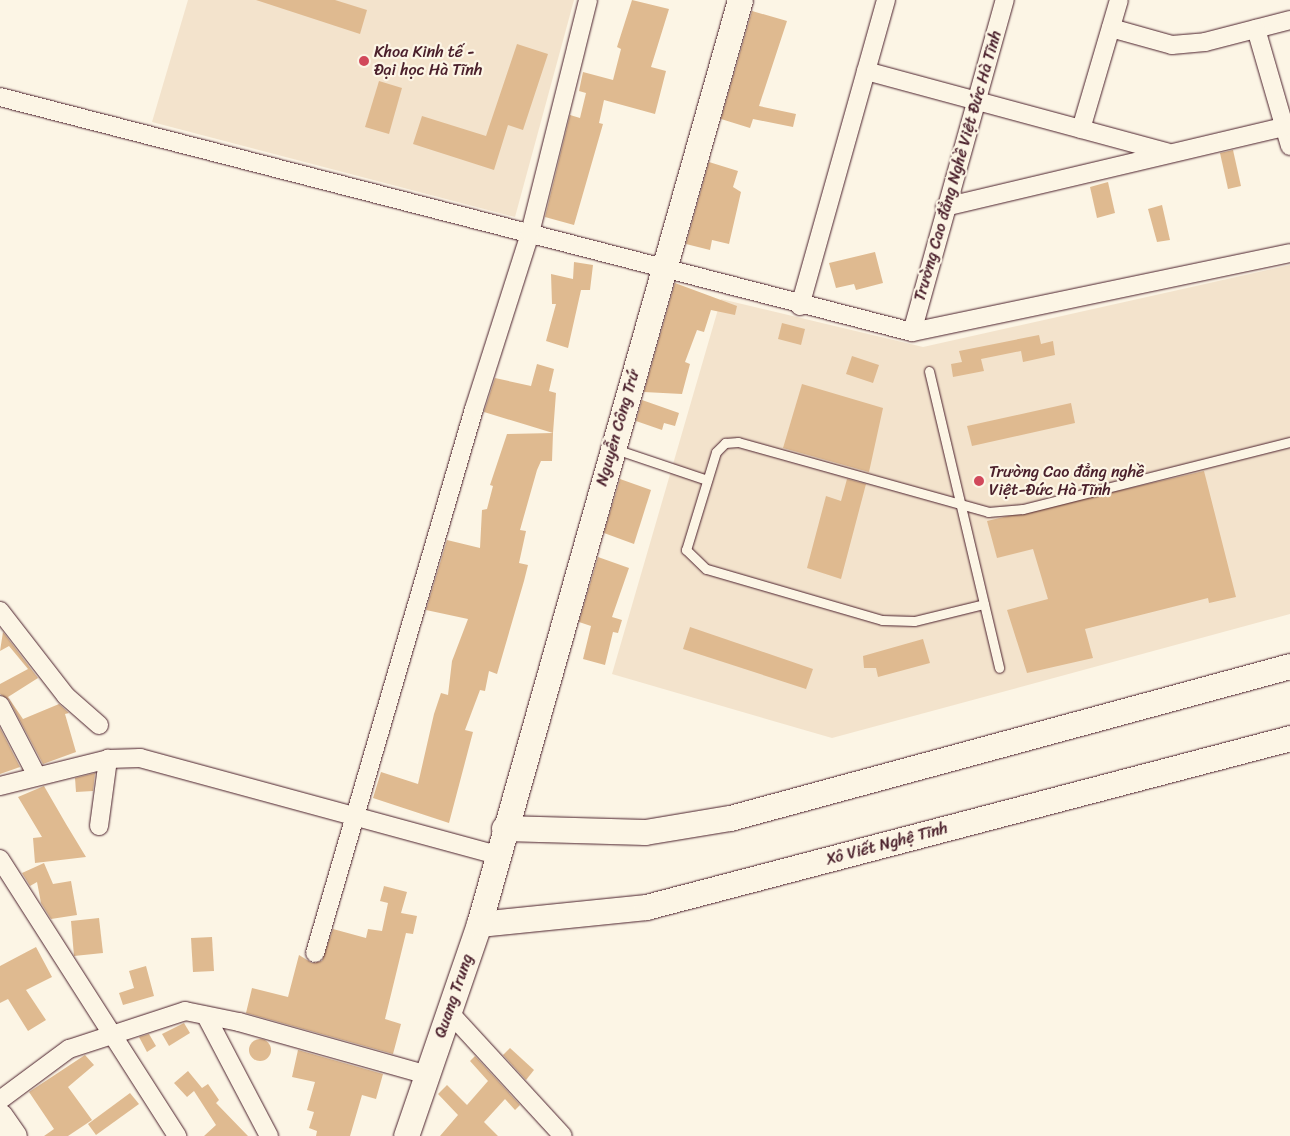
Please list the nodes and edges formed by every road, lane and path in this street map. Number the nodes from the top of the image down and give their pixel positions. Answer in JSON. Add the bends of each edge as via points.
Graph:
{"nodes":[{"id":1,"x":588,"y":0,"type":"edge"},
{"id":2,"x":740,"y":0,"type":"edge"},
{"id":3,"x":886,"y":0,"type":"edge"},
{"id":4,"x":1005,"y":0,"type":"edge"},
{"id":5,"x":1119,"y":0,"type":"edge"},
{"id":6,"x":1290,"y":20,"type":"edge"},
{"id":7,"x":1110,"y":28,"type":"junction"},
{"id":8,"x":1256,"y":29,"type":"junction"},
{"id":9,"x":866,"y":71,"type":"junction"},
{"id":10,"x":0,"y":97,"type":"edge"},
{"id":11,"x":977,"y":102,"type":"junction"},
{"id":12,"x":1284,"y":127,"type":"junction"},
{"id":13,"x":1081,"y":129,"type":"junction"},
{"id":14,"x":1290,"y":146,"type":"edge"},
{"id":15,"x":1169,"y":153,"type":"junction"},
{"id":16,"x":944,"y":207,"type":"junction"},
{"id":17,"x":530,"y":233,"type":"junction"},
{"id":18,"x":1290,"y":253,"type":"edge"},
{"id":19,"x":664,"y":267,"type":"junction"},
{"id":20,"x":800,"y":306,"type":"junction"},
{"id":21,"x":912,"y":332,"type":"junction"},
{"id":22,"x":928,"y":371,"type":"dead end"},
{"id":23,"x":1290,"y":442,"type":"edge"},
{"id":24,"x":612,"y":448,"type":"junction"},
{"id":25,"x":707,"y":480,"type":"junction"},
{"id":26,"x":961,"y":508,"type":"junction"},
{"id":27,"x":984,"y":604,"type":"junction"},
{"id":28,"x":0,"y":611,"type":"edge"},
{"id":29,"x":1290,"y":666,"type":"edge"},
{"id":30,"x":999,"y":668,"type":"dead end"},
{"id":31,"x":0,"y":705,"type":"edge"},
{"id":32,"x":99,"y":725,"type":"dead end"},
{"id":33,"x":1290,"y":738,"type":"edge"},
{"id":34,"x":108,"y":759,"type":"junction"},
{"id":35,"x":37,"y":776,"type":"junction"},
{"id":36,"x":0,"y":786,"type":"edge"},
{"id":37,"x":354,"y":816,"type":"junction"},
{"id":38,"x":99,"y":826,"type":"dead end"},
{"id":39,"x":504,"y":828,"type":"junction"},
{"id":40,"x":498,"y":855,"type":"junction"},
{"id":41,"x":0,"y":859,"type":"edge"},
{"id":42,"x":479,"y":924,"type":"junction"},
{"id":43,"x":315,"y":953,"type":"dead end"},
{"id":44,"x":449,"y":1012,"type":"junction"},
{"id":45,"x":206,"y":1016,"type":"junction"},
{"id":46,"x":113,"y":1035,"type":"junction"},
{"id":47,"x":427,"y":1076,"type":"junction"},
{"id":48,"x":0,"y":1100,"type":"edge"},
{"id":49,"x":0,"y":1116,"type":"edge"},
{"id":50,"x":14,"y":1136,"type":"edge"},
{"id":51,"x":177,"y":1136,"type":"edge"},
{"id":52,"x":269,"y":1136,"type":"edge"},
{"id":53,"x":406,"y":1136,"type":"edge"},
{"id":54,"x":563,"y":1136,"type":"edge"}],
"edges":[{"from":1,"to":17,"type":"street"},
{"from":2,"to":19,"type":"street","name":"Nguyễn Công Trứ"},
{"from":3,"to":9,"type":"street"},
{"from":4,"to":11,"type":"street","name":"Trường Cao đẳng Nghề Việt Đức Hà Tĩnh"},
{"from":5,"to":7,"type":"street"},
{"from":6,"to":8,"type":"street"},
{"from":7,"to":8,"type":"street","via":[[1172,45]]},
{"from":7,"to":13,"type":"street"},
{"from":8,"to":12,"type":"street"},
{"from":9,"to":11,"type":"street"},
{"from":9,"to":20,"type":"street"},
{"from":10,"to":17,"type":"street"},
{"from":11,"to":13,"type":"street"},
{"from":11,"to":16,"type":"street","name":"Trường Cao đẳng Nghề Việt Đức Hà Tĩnh"},
{"from":12,"to":14,"type":"street"},
{"from":12,"to":15,"type":"street"},
{"from":13,"to":15,"type":"street"},
{"from":15,"to":16,"type":"street"},
{"from":16,"to":21,"type":"street","name":"Trường Cao đẳng Nghề Việt Đức Hà Tĩnh"},
{"from":17,"to":19,"type":"street"},
{"from":17,"to":37,"type":"street"},
{"from":18,"to":21,"type":"street"},
{"from":19,"to":20,"type":"street"},
{"from":19,"to":24,"type":"street","name":"Nguyễn Công Trứ"},
{"from":20,"to":21,"type":"street"},
{"from":22,"to":26,"type":"lane"},
{"from":23,"to":26,"type":"lane","via":[[1023,509],[988,512]]},
{"from":24,"to":25,"type":"lane"},
{"from":24,"to":39,"type":"street","name":"Nguyễn Công Trứ"},
{"from":25,"to":26,"type":"lane","via":[[716,452],[725,443],[738,442]]},
{"from":25,"to":27,"type":"lane","via":[[686,550],[706,569],[882,620],[914,621]]},
{"from":26,"to":27,"type":"lane"},
{"from":27,"to":30,"type":"lane"},
{"from":28,"to":32,"type":"street","via":[[66,696]]},
{"from":29,"to":39,"type":"street","via":[[730,818],[645,832]]},
{"from":31,"to":35,"type":"street"},
{"from":33,"to":42,"type":"street","name":"Xô Viết Nghệ Tĩnh","via":[[646,907]]},
{"from":34,"to":35,"type":"street"},
{"from":34,"to":37,"type":"street","via":[[140,758]]},
{"from":34,"to":38,"type":"street"},
{"from":35,"to":36,"type":"street"},
{"from":37,"to":40,"type":"street"},
{"from":37,"to":43,"type":"street"},
{"from":39,"to":40,"type":"street","name":"Nguyễn Công Trứ"},
{"from":40,"to":42,"type":"street","name":"Quang Trung"},
{"from":41,"to":46,"type":"street"},
{"from":42,"to":44,"type":"street","name":"Quang Trung"},
{"from":44,"to":47,"type":"street","name":"Quang Trung"},
{"from":44,"to":54,"type":"street"},
{"from":45,"to":46,"type":"street","via":[[178,1012]]},
{"from":45,"to":47,"type":"street"},
{"from":45,"to":52,"type":"street"},
{"from":46,"to":48,"type":"street","via":[[70,1049]]},
{"from":46,"to":51,"type":"street"},
{"from":47,"to":53,"type":"street","name":"Quang Trung"},
{"from":49,"to":50,"type":"street"}]}
